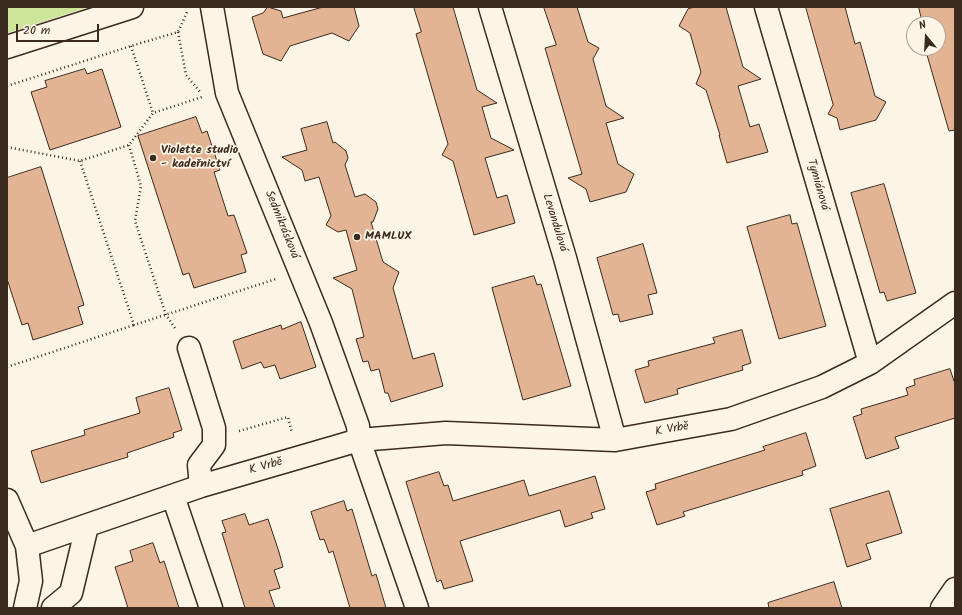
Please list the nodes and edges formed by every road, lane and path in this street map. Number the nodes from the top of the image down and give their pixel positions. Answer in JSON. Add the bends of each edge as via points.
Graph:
{"nodes":[{"id":1,"x":132,"y":7,"type":"edge"},
{"id":2,"x":188,"y":7,"type":"edge"},
{"id":3,"x":212,"y":7,"type":"edge"},
{"id":4,"x":490,"y":7,"type":"edge"},
{"id":5,"x":766,"y":7,"type":"edge"},
{"id":6,"x":178,"y":32,"type":"junction"},
{"id":7,"x":130,"y":46,"type":"junction"},
{"id":8,"x":7,"y":47,"type":"edge"},
{"id":9,"x":7,"y":86,"type":"edge"},
{"id":10,"x":153,"y":113,"type":"junction"},
{"id":11,"x":129,"y":145,"type":"junction"},
{"id":12,"x":7,"y":147,"type":"edge"},
{"id":13,"x":80,"y":161,"type":"junction"},
{"id":14,"x":279,"y":278,"type":"dead end"},
{"id":15,"x":955,"y":302,"type":"edge"},
{"id":16,"x":166,"y":315,"type":"junction"},
{"id":17,"x":134,"y":325,"type":"junction"},
{"id":18,"x":189,"y":348,"type":"dead end"},
{"id":19,"x":870,"y":363,"type":"junction"},
{"id":20,"x":7,"y":367,"type":"edge"},
{"id":21,"x":359,"y":440,"type":"junction"},
{"id":22,"x":615,"y":440,"type":"junction"},
{"id":23,"x":201,"y":486,"type":"junction"},
{"id":24,"x":173,"y":496,"type":"junction"},
{"id":25,"x":7,"y":500,"type":"edge"},
{"id":26,"x":86,"y":526,"type":"junction"},
{"id":27,"x":27,"y":546,"type":"junction"},
{"id":28,"x":955,"y":590,"type":"edge"},
{"id":29,"x":25,"y":608,"type":"edge"},
{"id":30,"x":53,"y":608,"type":"edge"},
{"id":31,"x":210,"y":608,"type":"edge"},
{"id":32,"x":417,"y":608,"type":"edge"},
{"id":33,"x":942,"y":608,"type":"edge"}],
"edges":[{"from":1,"to":8,"type":"street"},
{"from":2,"to":6,"type":"path"},
{"from":3,"to":21,"type":"street","name":"Sedmikrásková","via":[[227,93],[321,323],[358,426]]},
{"from":4,"to":22,"type":"street","name":"Levandulová","via":[[565,258]]},
{"from":5,"to":19,"type":"street","name":"Tymiánová"},
{"from":6,"to":7,"type":"path"},
{"from":6,"to":10,"type":"path","via":[[186,75],[204,97]]},
{"from":7,"to":9,"type":"path"},
{"from":7,"to":10,"type":"path"},
{"from":10,"to":11,"type":"path"},
{"from":11,"to":13,"type":"path"},
{"from":11,"to":16,"type":"path","via":[[141,186],[134,221]]},
{"from":12,"to":13,"type":"path"},
{"from":13,"to":17,"type":"path"},
{"from":14,"to":16,"type":"path"},
{"from":15,"to":19,"type":"street","name":"K Vrbě"},
{"from":16,"to":17,"type":"path"},
{"from":17,"to":20,"type":"path"},
{"from":18,"to":23,"type":"street","via":[[214,428],[214,445],[199,465]]},
{"from":19,"to":22,"type":"street","name":"K Vrbě","via":[[822,387],[731,419]]},
{"from":21,"to":22,"type":"street","name":"K Vrbě","via":[[446,433]]},
{"from":21,"to":23,"type":"street","name":"K Vrbě"},
{"from":21,"to":32,"type":"street"},
{"from":23,"to":24,"type":"street","name":"K Vrbě"},
{"from":24,"to":26,"type":"street","name":"K Vrbě"},
{"from":24,"to":31,"type":"street"},
{"from":25,"to":27,"type":"street"},
{"from":26,"to":27,"type":"street","name":"K Vrbě"},
{"from":26,"to":30,"type":"street","via":[[71,593]]},
{"from":27,"to":29,"type":"street","via":[[31,581]]},
{"from":28,"to":33,"type":"street"}]}
